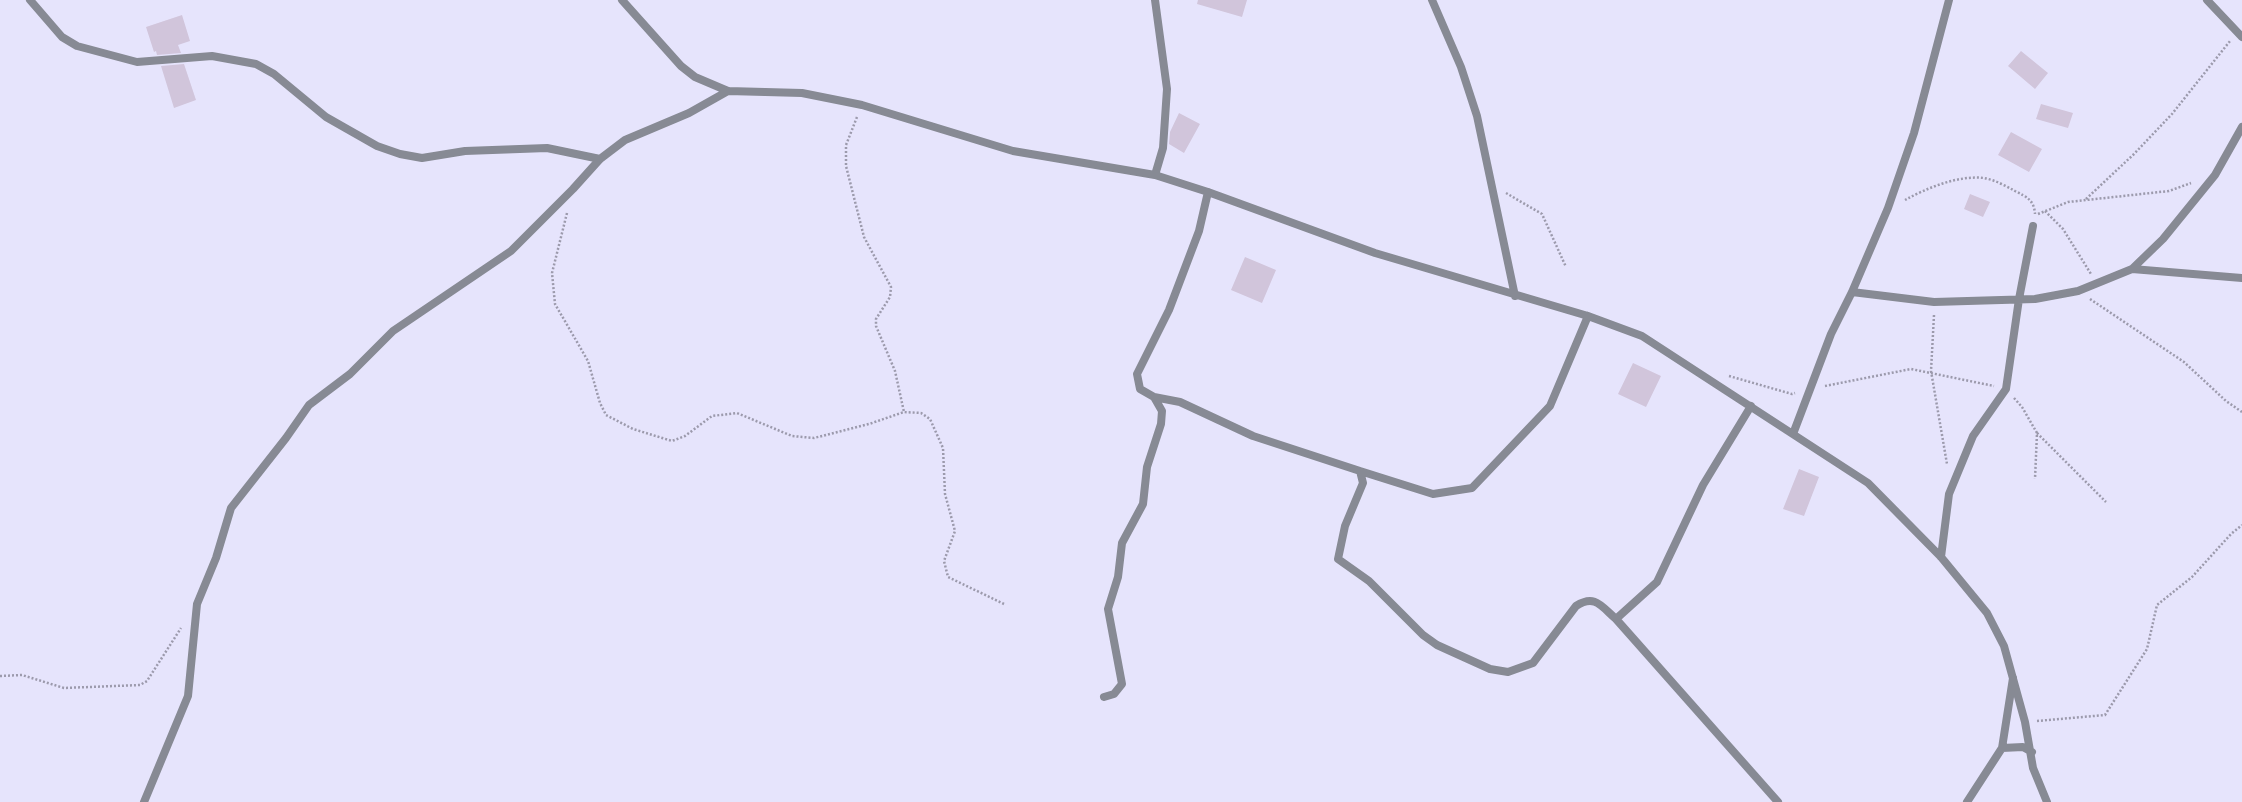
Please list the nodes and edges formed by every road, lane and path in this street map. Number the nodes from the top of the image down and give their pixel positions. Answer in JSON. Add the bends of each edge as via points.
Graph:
{"nodes":[{"id":1,"x":30,"y":0,"type":"edge"},
{"id":2,"x":622,"y":0,"type":"edge"},
{"id":3,"x":1155,"y":0,"type":"edge"},
{"id":4,"x":1432,"y":0,"type":"edge"},
{"id":5,"x":1949,"y":0,"type":"edge"},
{"id":6,"x":2207,"y":0,"type":"edge"},
{"id":7,"x":2240,"y":34,"type":"edge"},
{"id":8,"x":728,"y":91,"type":"junction"},
{"id":9,"x":862,"y":105,"type":"junction"},
{"id":10,"x":2242,"y":127,"type":"edge"},
{"id":11,"x":600,"y":159,"type":"junction"},
{"id":12,"x":1155,"y":175,"type":"junction"},
{"id":13,"x":2215,"y":175,"type":"junction"},
{"id":14,"x":1491,"y":182,"type":"junction"},
{"id":15,"x":1208,"y":192,"type":"junction"},
{"id":16,"x":2086,"y":199,"type":"junction"},
{"id":17,"x":1888,"y":208,"type":"junction"},
{"id":18,"x":568,"y":211,"type":"dead end"},
{"id":19,"x":2045,"y":211,"type":"junction"},
{"id":20,"x":2035,"y":214,"type":"junction"},
{"id":21,"x":2033,"y":226,"type":"joint"},
{"id":22,"x":1566,"y":267,"type":"dead end"},
{"id":23,"x":2132,"y":269,"type":"junction"},
{"id":24,"x":2242,"y":278,"type":"edge"},
{"id":25,"x":2096,"y":283,"type":"junction"},
{"id":26,"x":2078,"y":291,"type":"junction"},
{"id":27,"x":1852,"y":292,"type":"junction"},
{"id":28,"x":1515,"y":296,"type":"junction"},
{"id":29,"x":2019,"y":299,"type":"junction"},
{"id":30,"x":1934,"y":302,"type":"junction"},
{"id":31,"x":1588,"y":316,"type":"junction"},
{"id":32,"x":1931,"y":372,"type":"junction"},
{"id":33,"x":1725,"y":375,"type":"dead end"},
{"id":34,"x":1812,"y":386,"type":"junction"},
{"id":35,"x":2006,"y":389,"type":"junction"},
{"id":36,"x":1154,"y":397,"type":"junction"},
{"id":37,"x":1751,"y":406,"type":"junction"},
{"id":38,"x":904,"y":412,"type":"junction"},
{"id":39,"x":2242,"y":412,"type":"edge"},
{"id":40,"x":2037,"y":433,"type":"junction"},
{"id":41,"x":1793,"y":434,"type":"junction"},
{"id":42,"x":1948,"y":468,"type":"dead end"},
{"id":43,"x":1360,"y":471,"type":"junction"},
{"id":44,"x":2035,"y":479,"type":"dead end"},
{"id":45,"x":2106,"y":502,"type":"dead end"},
{"id":46,"x":2242,"y":525,"type":"edge"},
{"id":47,"x":1941,"y":557,"type":"junction"},
{"id":48,"x":1004,"y":604,"type":"dead end"},
{"id":49,"x":1616,"y":619,"type":"junction"},
{"id":50,"x":184,"y":623,"type":"dead end"},
{"id":51,"x":2013,"y":674,"type":"junction"},
{"id":52,"x":0,"y":676,"type":"edge"},
{"id":53,"x":1104,"y":698,"type":"dead end"},
{"id":54,"x":2025,"y":722,"type":"junction"},
{"id":55,"x":2002,"y":748,"type":"junction"},
{"id":56,"x":2032,"y":752,"type":"junction"},
{"id":57,"x":144,"y":802,"type":"edge"},
{"id":58,"x":1778,"y":802,"type":"edge"},
{"id":59,"x":1968,"y":802,"type":"edge"},
{"id":60,"x":2047,"y":802,"type":"edge"}],
"edges":[{"from":1,"to":11,"type":"street","via":[[62,37],[77,46],[137,62],[212,56],[256,64],[274,74],[326,117],[377,146],[400,154],[422,158],[465,151],[547,148]]},
{"from":2,"to":8,"type":"street","via":[[681,66],[695,77]]},
{"from":3,"to":12,"type":"street","via":[[1167,89],[1163,148]]},
{"from":4,"to":14,"type":"street","via":[[1461,67],[1477,116]]},
{"from":5,"to":17,"type":"street","via":[[1914,133]]},
{"from":6,"to":7,"type":"street"},
{"from":7,"to":16,"type":"path","via":[[2172,114]]},
{"from":8,"to":9,"type":"street","via":[[802,93]]},
{"from":8,"to":11,"type":"street","via":[[689,113],[625,140]]},
{"from":9,"to":12,"type":"street","via":[[1013,151]]},
{"from":9,"to":38,"type":"path","via":[[846,145],[846,166],[864,237],[891,287],[890,297],[876,319],[876,326],[895,371]]},
{"from":10,"to":13,"type":"street"},
{"from":11,"to":57,"type":"street","via":[[511,251],[392,331],[350,374],[308,405],[286,438],[231,508],[216,558],[197,604],[188,696]]},
{"from":12,"to":15,"type":"street"},
{"from":13,"to":16,"type":"path","via":[[2169,191]]},
{"from":13,"to":23,"type":"street","via":[[2163,239]]},
{"from":14,"to":22,"type":"path","via":[[1542,214]]},
{"from":14,"to":28,"type":"street"},
{"from":15,"to":28,"type":"street","via":[[1375,253]]},
{"from":15,"to":36,"type":"street","via":[[1198,231],[1169,310],[1137,374],[1140,389]]},
{"from":16,"to":19,"type":"path","via":[[2068,202]]},
{"from":17,"to":20,"type":"path","via":[[1919,193],[1963,178],[1984,178],[2029,198],[2035,206]]},
{"from":17,"to":27,"type":"street"},
{"from":18,"to":38,"type":"path","via":[[552,273],[555,304],[588,361],[606,415],[632,429],[672,440],[685,436],[712,416],[736,413],[792,436],[814,438]]},
{"from":19,"to":20,"type":"path"},
{"from":19,"to":25,"type":"path","via":[[2063,230]]},
{"from":20,"to":21,"type":"path"},
{"from":21,"to":29,"type":"street"},
{"from":23,"to":24,"type":"street"},
{"from":23,"to":25,"type":"street"},
{"from":25,"to":26,"type":"street"},
{"from":26,"to":29,"type":"street","via":[[2035,300]]},
{"from":26,"to":39,"type":"path","via":[[2184,362],[2226,401]]},
{"from":27,"to":30,"type":"street"},
{"from":27,"to":34,"type":"street","via":[[1831,334]]},
{"from":28,"to":31,"type":"street"},
{"from":29,"to":30,"type":"street"},
{"from":29,"to":35,"type":"street"},
{"from":30,"to":32,"type":"path"},
{"from":31,"to":37,"type":"street","via":[[1642,336]]},
{"from":31,"to":43,"type":"street","via":[[1550,406],[1472,488],[1433,494]]},
{"from":32,"to":34,"type":"path","via":[[1911,369],[1831,386]]},
{"from":32,"to":35,"type":"path"},
{"from":32,"to":42,"type":"path"},
{"from":33,"to":34,"type":"path","via":[[1792,394]]},
{"from":34,"to":41,"type":"street"},
{"from":35,"to":40,"type":"path","via":[[2022,407]]},
{"from":35,"to":47,"type":"street","via":[[1972,436],[1949,494]]},
{"from":36,"to":43,"type":"street","via":[[1180,402],[1253,436]]},
{"from":36,"to":53,"type":"street","via":[[1162,412],[1161,424],[1146,467],[1143,504],[1122,544],[1118,577],[1108,609],[1122,684],[1114,694]]},
{"from":37,"to":41,"type":"street"},
{"from":37,"to":49,"type":"street","via":[[1703,485],[1657,582]]},
{"from":38,"to":48,"type":"path","via":[[921,413],[930,419],[943,448],[946,494],[955,531],[944,561],[948,577]]},
{"from":40,"to":44,"type":"path"},
{"from":40,"to":45,"type":"path"},
{"from":41,"to":47,"type":"street","via":[[1868,483]]},
{"from":43,"to":49,"type":"street","via":[[1363,482],[1345,526],[1338,560],[1369,581],[1423,635],[1437,644],[1490,668],[1508,672],[1533,663],[1576,606],[1585,600],[1596,602]]},
{"from":46,"to":54,"type":"path","via":[[2192,577],[2157,604],[2147,649],[2105,715]]},
{"from":47,"to":51,"type":"street","via":[[1987,613],[2004,646]]},
{"from":49,"to":58,"type":"street"},
{"from":50,"to":52,"type":"path","via":[[147,681],[140,685],[64,688],[22,675]]},
{"from":51,"to":54,"type":"street"},
{"from":51,"to":55,"type":"street"},
{"from":54,"to":56,"type":"street"},
{"from":55,"to":56,"type":"street","via":[[2023,747]]},
{"from":55,"to":59,"type":"street"},
{"from":56,"to":60,"type":"street","via":[[2033,768]]}]}
